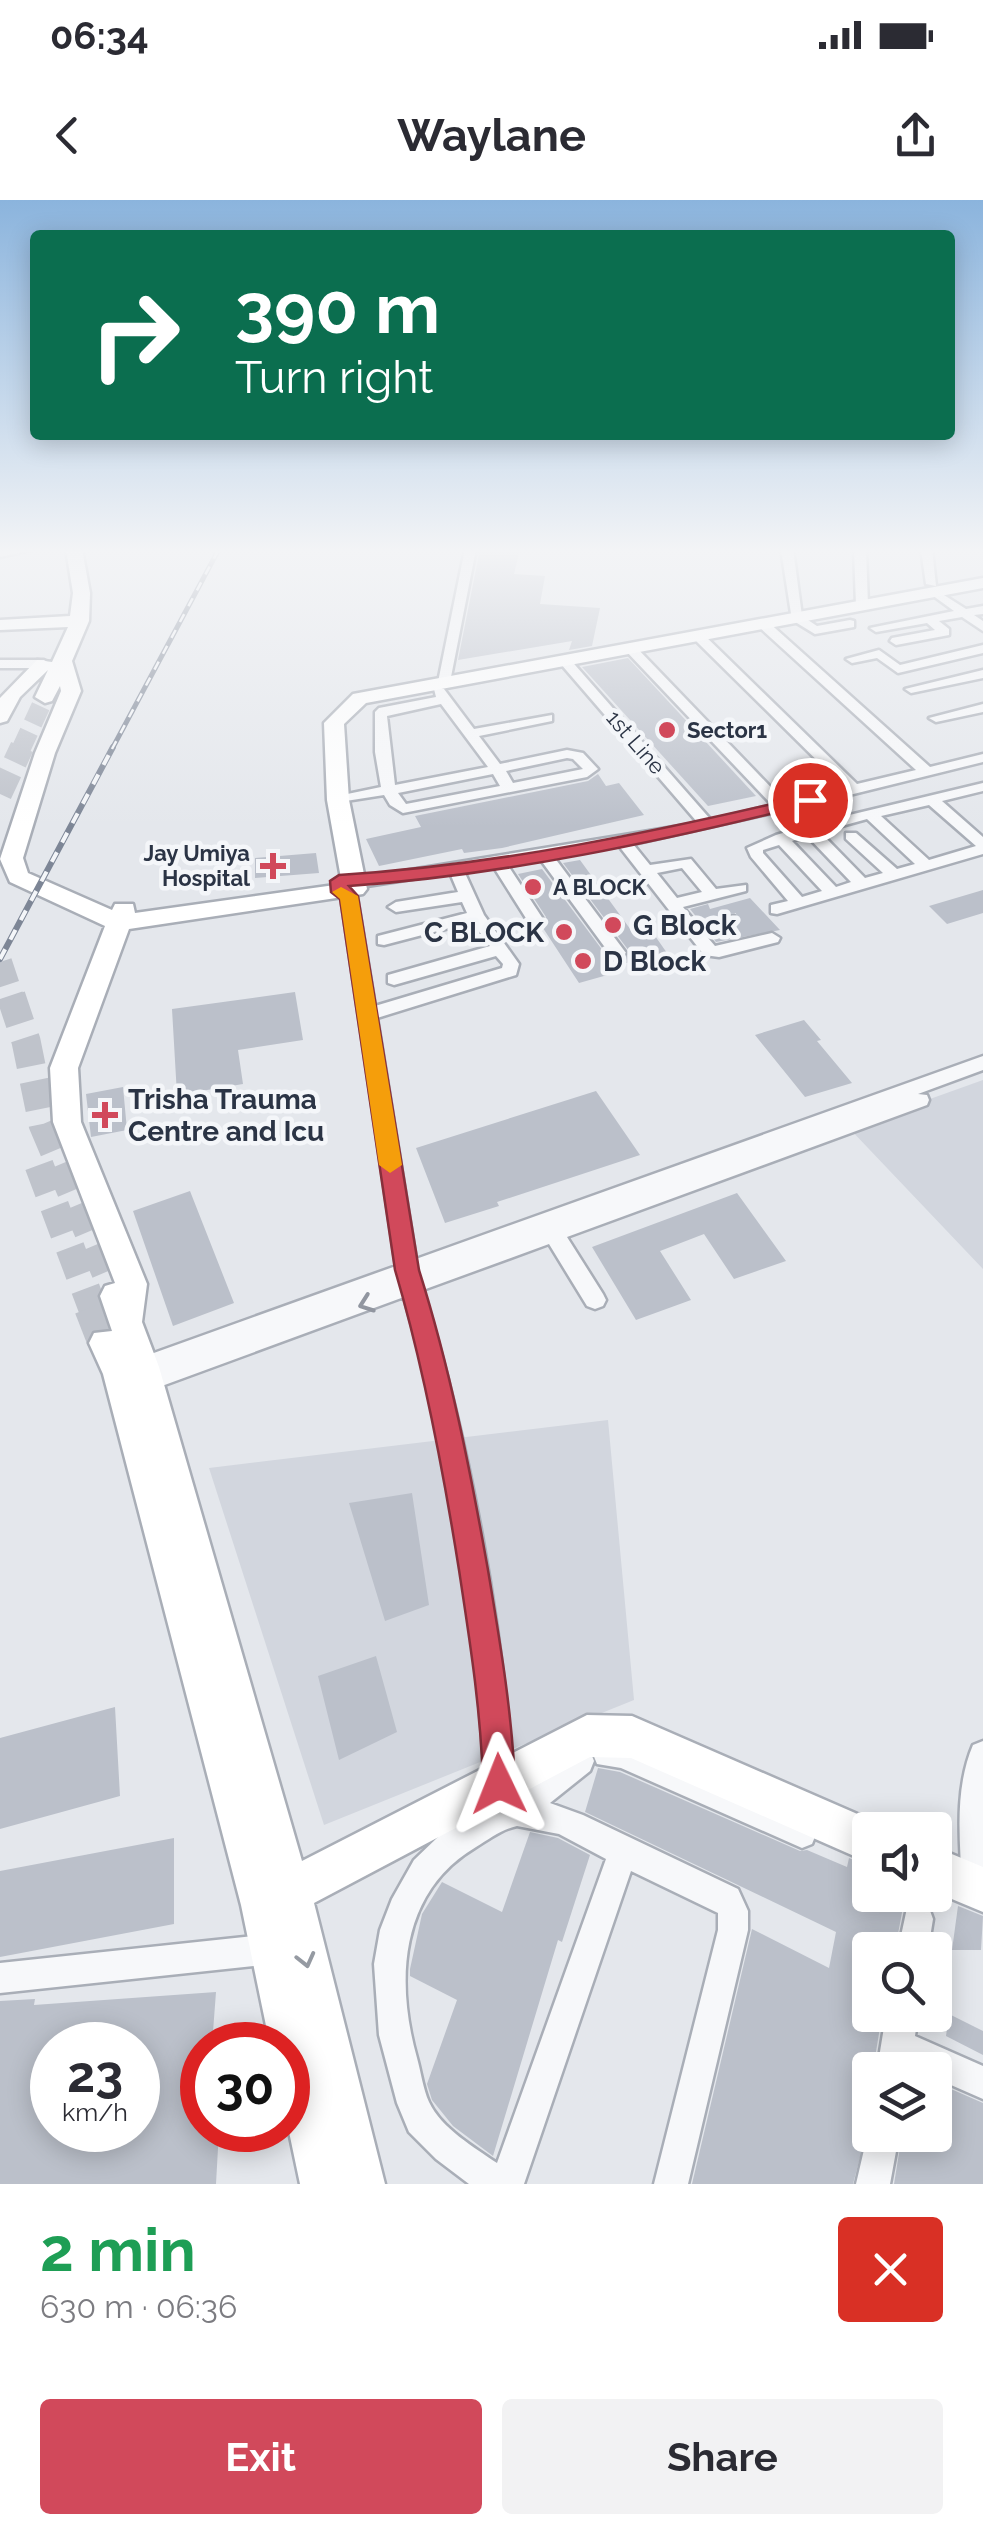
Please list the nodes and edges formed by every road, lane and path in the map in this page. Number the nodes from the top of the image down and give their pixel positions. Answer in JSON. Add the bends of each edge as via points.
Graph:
{"nodes":[{"id":1,"x":56,"y":642,"type":"edge"},
{"id":2,"x":68,"y":642,"type":"edge"},
{"id":3,"x":451,"y":642,"type":"edge"},
{"id":4,"x":653,"y":642,"type":"edge"},
{"id":5,"x":663,"y":642,"type":"edge"},
{"id":6,"x":704,"y":642,"type":"edge"},
{"id":7,"x":783,"y":642,"type":"edge"},
{"id":8,"x":909,"y":642,"type":"edge"},
{"id":9,"x":630,"y":648,"type":"junction"},
{"id":10,"x":983,"y":649,"type":"edge"},
{"id":11,"x":879,"y":654,"type":"junction"},
{"id":12,"x":564,"y":660,"type":"junction"},
{"id":13,"x":852,"y":660,"type":"dead end"},
{"id":14,"x":54,"y":663,"type":"junction"},
{"id":15,"x":0,"y":664,"type":"edge"},
{"id":16,"x":983,"y":674,"type":"edge"},
{"id":17,"x":442,"y":684,"type":"junction"},
{"id":18,"x":911,"y":689,"type":"dead end"},
{"id":19,"x":38,"y":696,"type":"tunnel mouth"},
{"id":20,"x":983,"y":708,"type":"edge"},
{"id":21,"x":0,"y":716,"type":"edge"},
{"id":22,"x":547,"y":718,"type":"dead end"},
{"id":23,"x":936,"y":718,"type":"dead end"},
{"id":24,"x":471,"y":734,"type":"junction"},
{"id":25,"x":983,"y":758,"type":"edge"},
{"id":26,"x":497,"y":769,"type":"junction"},
{"id":27,"x":926,"y":771,"type":"junction"},
{"id":28,"x":509,"y":788,"type":"junction"},
{"id":29,"x":983,"y":788,"type":"edge"},
{"id":30,"x":854,"y":789,"type":"junction"},
{"id":31,"x":34,"y":790,"type":"junction"},
{"id":32,"x":388,"y":790,"type":"junction"},
{"id":33,"x":931,"y":799,"type":"junction"},
{"id":34,"x":338,"y":800,"type":"junction"},
{"id":35,"x":810,"y":800,"type":"junction"},
{"id":36,"x":781,"y":806,"type":"junction"},
{"id":37,"x":870,"y":814,"type":"junction"},
{"id":38,"x":834,"y":822,"type":"junction"},
{"id":39,"x":708,"y":824,"type":"junction"},
{"id":40,"x":0,"y":829,"type":"edge"},
{"id":41,"x":809,"y":830,"type":"junction"},
{"id":42,"x":850,"y":836,"type":"dead end"},
{"id":43,"x":781,"y":838,"type":"junction"},
{"id":44,"x":623,"y":841,"type":"junction"},
{"id":45,"x":983,"y":847,"type":"edge"},
{"id":46,"x":544,"y":854,"type":"junction"},
{"id":47,"x":710,"y":856,"type":"dead end"},
{"id":48,"x":498,"y":862,"type":"junction"},
{"id":49,"x":686,"y":862,"type":"junction"},
{"id":50,"x":926,"y":866,"type":"junction"},
{"id":51,"x":455,"y":868,"type":"junction"},
{"id":52,"x":647,"y":871,"type":"junction"},
{"id":53,"x":894,"y":875,"type":"junction"},
{"id":54,"x":862,"y":884,"type":"junction"},
{"id":55,"x":350,"y":886,"type":"junction"},
{"id":56,"x":740,"y":888,"type":"dead end"},
{"id":57,"x":833,"y":893,"type":"junction"},
{"id":58,"x":712,"y":894,"type":"junction"},
{"id":59,"x":467,"y":896,"type":"junction"},
{"id":60,"x":798,"y":903,"type":"junction"},
{"id":61,"x":673,"y":904,"type":"junction"},
{"id":62,"x":396,"y":907,"type":"dead end"},
{"id":63,"x":778,"y":909,"type":"dead end"},
{"id":64,"x":120,"y":916,"type":"junction"},
{"id":65,"x":476,"y":916,"type":"junction"},
{"id":66,"x":535,"y":919,"type":"dead end"},
{"id":67,"x":728,"y":920,"type":"dead end"},
{"id":68,"x":693,"y":929,"type":"junction"},
{"id":69,"x":772,"y":938,"type":"dead end"},
{"id":70,"x":384,"y":940,"type":"dead end"},
{"id":71,"x":500,"y":949,"type":"junction"},
{"id":72,"x":618,"y":953,"type":"dead end"},
{"id":73,"x":394,"y":979,"type":"dead end"},
{"id":74,"x":367,"y":1015,"type":"junction"},
{"id":75,"x":983,"y":1063,"type":"edge"},
{"id":76,"x":983,"y":1076,"type":"edge"},
{"id":77,"x":550,"y":1227,"type":"junction"},
{"id":78,"x":410,"y":1278,"type":"junction"},
{"id":79,"x":595,"y":1300,"type":"dead end"},
{"id":80,"x":126,"y":1354,"type":"junction"},
{"id":81,"x":983,"y":1755,"type":"edge"},
{"id":82,"x":507,"y":1798,"type":"junction"},
{"id":83,"x":852,"y":1833,"type":"edge"},
{"id":84,"x":802,"y":1834,"type":"dead end"},
{"id":85,"x":624,"y":1852,"type":"junction"},
{"id":86,"x":952,"y":1877,"type":"edge"},
{"id":87,"x":980,"y":1889,"type":"edge"},
{"id":88,"x":276,"y":1899,"type":"junction"},
{"id":89,"x":918,"y":1919,"type":"dead end"},
{"id":90,"x":916,"y":1932,"type":"edge"},
{"id":91,"x":273,"y":1949,"type":"junction"},
{"id":92,"x":0,"y":1978,"type":"edge"},
{"id":93,"x":897,"y":2043,"type":"edge"},
{"id":94,"x":983,"y":2083,"type":"edge"},
{"id":95,"x":879,"y":2152,"type":"edge"},
{"id":96,"x":325,"y":2184,"type":"edge"},
{"id":97,"x":360,"y":2184,"type":"edge"},
{"id":98,"x":498,"y":2184,"type":"edge"},
{"id":99,"x":507,"y":2184,"type":"edge"},
{"id":100,"x":670,"y":2184,"type":"edge"},
{"id":101,"x":874,"y":2184,"type":"edge"}],
"edges":[{"from":1,"to":14,"type":"street"},
{"from":2,"to":14,"type":"street"},
{"from":3,"to":17,"type":"street"},
{"from":4,"to":17,"type":"street"},
{"from":5,"to":9,"type":"street"},
{"from":6,"to":30,"type":"street"},
{"from":7,"to":27,"type":"street"},
{"from":8,"to":11,"type":"street"},
{"from":9,"to":12,"type":"street"},
{"from":9,"to":36,"type":"street"},
{"from":10,"to":11,"type":"street","via":[[898,669]]},
{"from":11,"to":13,"type":"street"},
{"from":12,"to":17,"type":"street"},
{"from":12,"to":39,"type":"street","name":"1st Line"},
{"from":14,"to":15,"type":"street"},
{"from":14,"to":19,"type":"street"},
{"from":14,"to":21,"type":"street","via":[[12,694]]},
{"from":14,"to":31,"type":"street","via":[[71,692]]},
{"from":16,"to":18,"type":"street"},
{"from":17,"to":24,"type":"street"},
{"from":17,"to":32,"type":"street","via":[[381,712]]},
{"from":17,"to":34,"type":"street","via":[[360,698],[344,710],[334,724]]},
{"from":17,"to":55,"type":"street","via":[[341,692],[321,716]]},
{"from":20,"to":23,"type":"street"},
{"from":22,"to":24,"type":"street"},
{"from":24,"to":26,"type":"street"},
{"from":25,"to":27,"type":"street"},
{"from":26,"to":28,"type":"street"},
{"from":26,"to":28,"type":"street","via":[[568,754],[591,769]]},
{"from":26,"to":32,"type":"street"},
{"from":27,"to":30,"type":"street"},
{"from":28,"to":32,"type":"street","via":[[403,809]]},
{"from":29,"to":33,"type":"street"},
{"from":30,"to":35,"type":"street"},
{"from":31,"to":40,"type":"street"},
{"from":31,"to":64,"type":"street","via":[[11,858],[18,877]]},
{"from":32,"to":34,"type":"street"},
{"from":33,"to":37,"type":"street"},
{"from":33,"to":45,"type":"street"},
{"from":34,"to":55,"type":"street"},
{"from":35,"to":36,"type":"street"},
{"from":35,"to":38,"type":"street"},
{"from":36,"to":39,"type":"street"},
{"from":37,"to":38,"type":"street"},
{"from":37,"to":50,"type":"street"},
{"from":38,"to":41,"type":"street"},
{"from":39,"to":44,"type":"street"},
{"from":41,"to":43,"type":"street"},
{"from":41,"to":54,"type":"street"},
{"from":42,"to":53,"type":"street"},
{"from":43,"to":57,"type":"street"},
{"from":43,"to":60,"type":"street","via":[[760,844],[756,854]]},
{"from":44,"to":46,"type":"street"},
{"from":44,"to":52,"type":"street"},
{"from":45,"to":50,"type":"street"},
{"from":46,"to":48,"type":"street"},
{"from":46,"to":72,"type":"street"},
{"from":47,"to":49,"type":"street"},
{"from":48,"to":51,"type":"street"},
{"from":48,"to":66,"type":"street"},
{"from":49,"to":52,"type":"street"},
{"from":49,"to":58,"type":"street"},
{"from":50,"to":53,"type":"street"},
{"from":51,"to":55,"type":"street"},
{"from":51,"to":59,"type":"street"},
{"from":52,"to":61,"type":"street"},
{"from":53,"to":54,"type":"street"},
{"from":54,"to":57,"type":"street"},
{"from":55,"to":64,"type":"street","via":[[199,915]]},
{"from":55,"to":74,"type":"street"},
{"from":56,"to":58,"type":"street"},
{"from":57,"to":60,"type":"street"},
{"from":58,"to":61,"type":"street"},
{"from":59,"to":62,"type":"street"},
{"from":59,"to":65,"type":"street"},
{"from":60,"to":63,"type":"street"},
{"from":61,"to":68,"type":"street"},
{"from":64,"to":80,"type":"street","via":[[64,1068],[67,1122],[131,1284]]},
{"from":65,"to":70,"type":"street"},
{"from":65,"to":71,"type":"street"},
{"from":67,"to":68,"type":"street"},
{"from":68,"to":69,"type":"street","via":[[714,952]]},
{"from":71,"to":73,"type":"street"},
{"from":71,"to":74,"type":"street","via":[[512,964],[504,976]]},
{"from":74,"to":78,"type":"street"},
{"from":75,"to":77,"type":"street"},
{"from":76,"to":77,"type":"street"},
{"from":77,"to":78,"type":"street"},
{"from":77,"to":79,"type":"street"},
{"from":78,"to":80,"type":"street"},
{"from":78,"to":82,"type":"street","via":[[460,1486]]},
{"from":80,"to":88,"type":"street"},
{"from":81,"to":87,"type":"street","via":[[973,1806]]},
{"from":82,"to":83,"type":"street","via":[[588,1736],[632,1737]]},
{"from":82,"to":84,"type":"street","via":[[591,1754],[622,1754]]},
{"from":82,"to":85,"type":"street"},
{"from":82,"to":88,"type":"street"},
{"from":82,"to":98,"type":"street","via":[[424,1868],[397,1917],[387,1967],[394,2039],[420,2119]]},
{"from":85,"to":99,"type":"street"},
{"from":85,"to":100,"type":"street","via":[[727,1900],[733,1910],[734,1930]]},
{"from":86,"to":87,"type":"street"},
{"from":88,"to":91,"type":"street"},
{"from":88,"to":97,"type":"street","one_way":true},
{"from":89,"to":90,"type":"street"},
{"from":91,"to":92,"type":"street"},
{"from":91,"to":96,"type":"street"},
{"from":93,"to":94,"type":"street"},
{"from":95,"to":101,"type":"street"}]}
